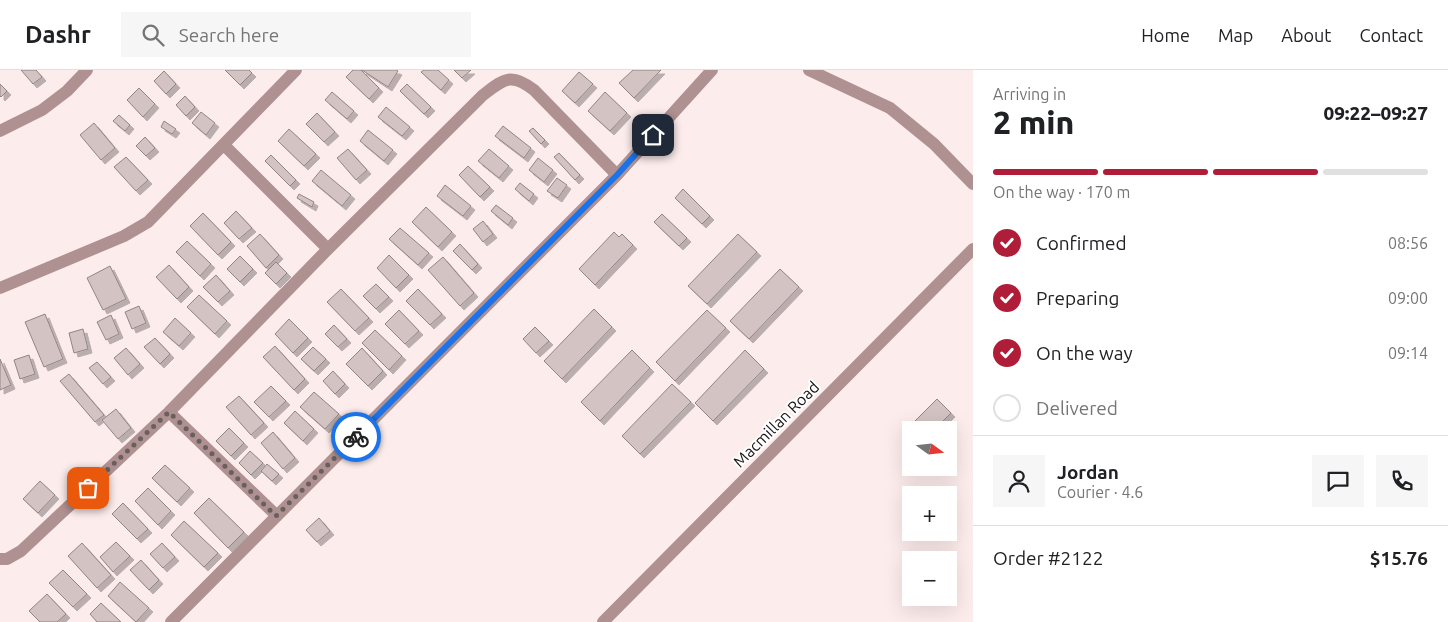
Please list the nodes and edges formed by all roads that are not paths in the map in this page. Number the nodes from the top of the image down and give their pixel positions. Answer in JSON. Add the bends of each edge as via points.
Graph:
{"nodes":[{"id":1,"x":87,"y":70,"type":"edge"},
{"id":2,"x":296,"y":70,"type":"edge"},
{"id":3,"x":712,"y":70,"type":"edge"},
{"id":4,"x":808,"y":70,"type":"edge"},
{"id":5,"x":0,"y":132,"type":"edge"},
{"id":6,"x":224,"y":145,"type":"junction"},
{"id":7,"x":617,"y":175,"type":"junction"},
{"id":8,"x":973,"y":184,"type":"edge"},
{"id":9,"x":328,"y":249,"type":"junction"},
{"id":10,"x":973,"y":249,"type":"edge"},
{"id":11,"x":0,"y":288,"type":"edge"},
{"id":12,"x":169,"y":412,"type":"junction"},
{"id":13,"x":276,"y":516,"type":"junction"},
{"id":14,"x":0,"y":559,"type":"edge"},
{"id":15,"x":171,"y":622,"type":"edge"},
{"id":16,"x":603,"y":622,"type":"edge"}],
"edges":[{"from":1,"to":5,"type":"street","via":[[42,110]]},
{"from":2,"to":6,"type":"street"},
{"from":3,"to":7,"type":"street"},
{"from":4,"to":8,"type":"street","via":[[890,108],[934,144]]},
{"from":6,"to":9,"type":"street"},
{"from":6,"to":11,"type":"street","via":[[148,222],[124,236]]},
{"from":7,"to":9,"type":"street","via":[[534,90],[522,80],[511,79],[499,83],[483,96]]},
{"from":7,"to":13,"type":"street"},
{"from":9,"to":12,"type":"street"},
{"from":10,"to":16,"type":"street","name":"Macmillan Road"},
{"from":12,"to":13,"type":"street"},
{"from":12,"to":14,"type":"street","via":[[21,551]]},
{"from":13,"to":15,"type":"street"}]}
